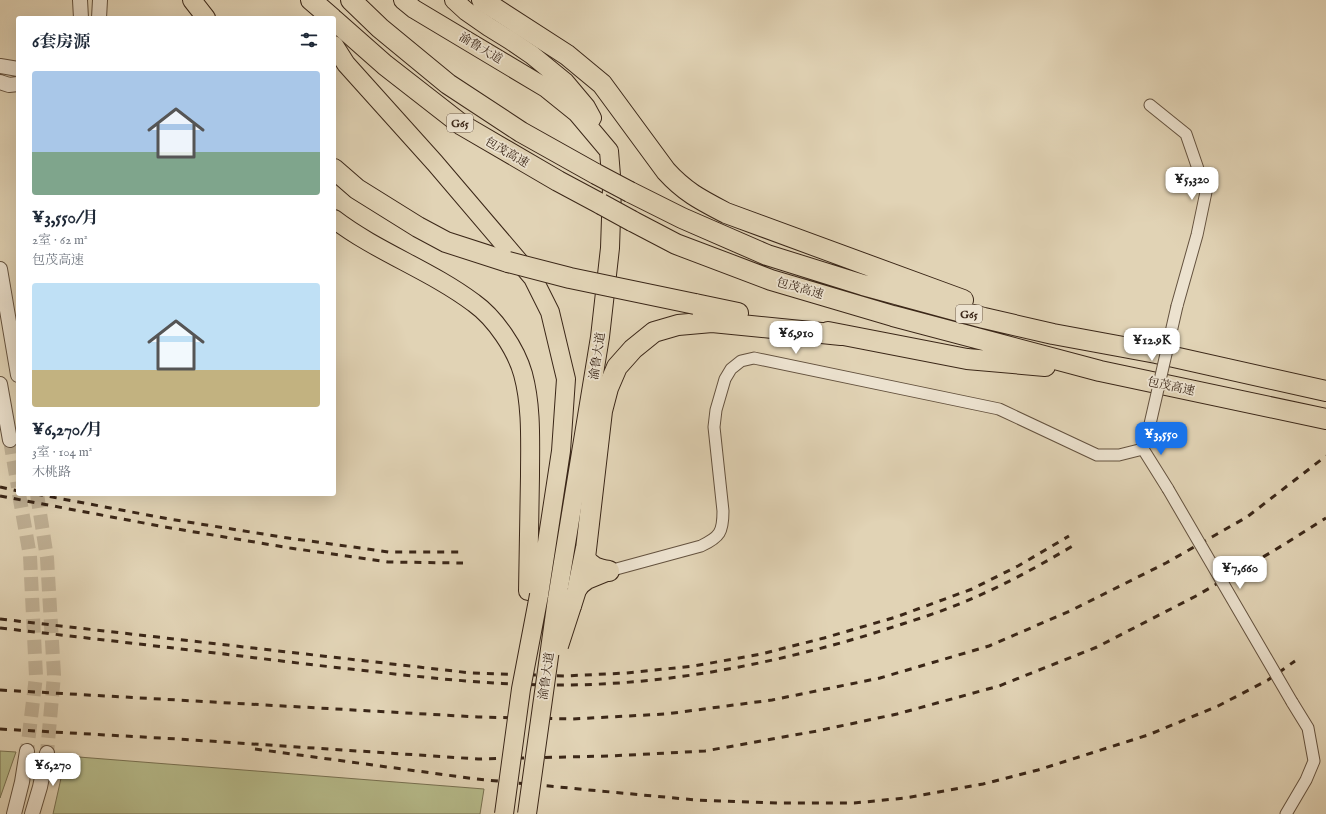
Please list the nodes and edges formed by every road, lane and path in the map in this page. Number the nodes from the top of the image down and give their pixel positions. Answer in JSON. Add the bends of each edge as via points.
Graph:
{"nodes":[{"id":1,"x":80,"y":0,"type":"edge"},
{"id":2,"x":100,"y":0,"type":"edge"},
{"id":3,"x":192,"y":0,"type":"edge"},
{"id":4,"x":304,"y":0,"type":"edge"},
{"id":5,"x":311,"y":0,"type":"edge"},
{"id":6,"x":351,"y":0,"type":"edge"},
{"id":7,"x":404,"y":0,"type":"edge"},
{"id":8,"x":454,"y":0,"type":"edge"},
{"id":9,"x":482,"y":0,"type":"edge"},
{"id":10,"x":81,"y":16,"type":"edge"},
{"id":11,"x":99,"y":16,"type":"edge"},
{"id":12,"x":204,"y":16,"type":"edge"},
{"id":13,"x":315,"y":16,"type":"edge"},
{"id":14,"x":330,"y":16,"type":"edge"},
{"id":15,"x":336,"y":22,"type":"edge"},
{"id":16,"x":336,"y":48,"type":"edge"},
{"id":17,"x":0,"y":66,"type":"edge"},
{"id":18,"x":16,"y":69,"type":"edge"},
{"id":19,"x":0,"y":82,"type":"edge"},
{"id":20,"x":16,"y":84,"type":"edge"},
{"id":21,"x":1150,"y":105,"type":"dead end"},
{"id":22,"x":609,"y":151,"type":"junction"},
{"id":23,"x":336,"y":171,"type":"edge"},
{"id":24,"x":336,"y":220,"type":"edge"},
{"id":25,"x":0,"y":269,"type":"edge"},
{"id":26,"x":1053,"y":334,"type":"junction"},
{"id":27,"x":841,"y":335,"type":"junction"},
{"id":28,"x":16,"y":363,"type":"edge"},
{"id":29,"x":1100,"y":371,"type":"junction"},
{"id":30,"x":0,"y":384,"type":"edge"},
{"id":31,"x":1324,"y":391,"type":"edge"},
{"id":32,"x":1319,"y":417,"type":"edge"},
{"id":33,"x":10,"y":440,"type":"tunnel mouth"},
{"id":34,"x":1143,"y":448,"type":"junction"},
{"id":35,"x":587,"y":544,"type":"junction"},
{"id":36,"x":609,"y":571,"type":"junction"},
{"id":37,"x":578,"y":587,"type":"junction"},
{"id":38,"x":533,"y":593,"type":"junction"},
{"id":39,"x":565,"y":602,"type":"junction"},
{"id":40,"x":27,"y":751,"type":"tunnel mouth"},
{"id":41,"x":47,"y":753,"type":"tunnel mouth"},
{"id":42,"x":14,"y":814,"type":"edge"},
{"id":43,"x":32,"y":814,"type":"edge"},
{"id":44,"x":504,"y":814,"type":"edge"},
{"id":45,"x":527,"y":814,"type":"edge"},
{"id":46,"x":1286,"y":814,"type":"edge"}],
"edges":[{"from":1,"to":10,"type":"street"},
{"from":2,"to":11,"type":"street"},
{"from":3,"to":12,"type":"highway"},
{"from":4,"to":13,"type":"highway"},
{"from":5,"to":14,"type":"highway"},
{"from":6,"to":26,"type":"highway","name":"包茂高速","number":"G65","bridge":true,"via":[[380,28],[448,84],[520,132],[682,218],[767,254],[863,285]]},
{"from":7,"to":22,"type":"highway","name":"渝鲁大道","via":[[414,9],[546,88],[577,113]]},
{"from":8,"to":22,"type":"highway","via":[[480,21],[532,55],[565,82],[586,107]]},
{"from":9,"to":26,"type":"highway","via":[[567,55],[602,84],[666,171],[678,184],[703,201],[726,213]]},
{"from":15,"to":29,"type":"highway","name":"包茂高速","number":"G65","bridge":true,"via":[[385,65],[462,125],[558,181],[676,244],[771,280],[893,316]]},
{"from":16,"to":38,"type":"highway","via":[[346,64],[533,278],[550,312],[566,379],[561,451]]},
{"from":17,"to":18,"type":"street"},
{"from":19,"to":20,"type":"street"},
{"from":21,"to":34,"type":"street","bridge":true,"via":[[1186,134],[1206,192]]},
{"from":22,"to":39,"type":"highway","name":"渝鲁大道","via":[[612,188],[610,248]]},
{"from":23,"to":27,"type":"highway","bridge":true,"via":[[418,228],[446,242],[570,278]]},
{"from":24,"to":38,"type":"highway","via":[[475,303],[510,343],[523,374],[528,410]]},
{"from":25,"to":28,"type":"street"},
{"from":26,"to":31,"type":"highway","name":"包茂高速","number":"G65"},
{"from":27,"to":29,"type":"highway","via":[[967,359]]},
{"from":27,"to":35,"type":"highway","via":[[712,322],[678,325],[654,332],[633,349],[617,366],[602,411]]},
{"from":29,"to":32,"type":"highway","name":"包茂高速","number":"G65"},
{"from":30,"to":33,"type":"street"},
{"from":34,"to":36,"type":"street","via":[[1119,455],[1097,455],[999,409],[754,358],[741,361],[731,369],[725,379],[716,410],[714,427],[723,511],[720,533],[713,541],[701,546]]},
{"from":34,"to":46,"type":"street","bridge":true,"via":[[1308,728],[1314,761]]},
{"from":35,"to":36,"type":"highway","via":[[585,558],[590,565],[596,569]]},
{"from":35,"to":37,"type":"highway"},
{"from":36,"to":37,"type":"highway","via":[[587,580]]},
{"from":37,"to":39,"type":"highway"},
{"from":38,"to":44,"type":"highway","name":"渝鲁大道","bridge":true},
{"from":39,"to":45,"type":"highway","name":"渝鲁大道","bridge":true,"via":[[544,691]]},
{"from":40,"to":42,"type":"street"},
{"from":41,"to":43,"type":"street"}]}
